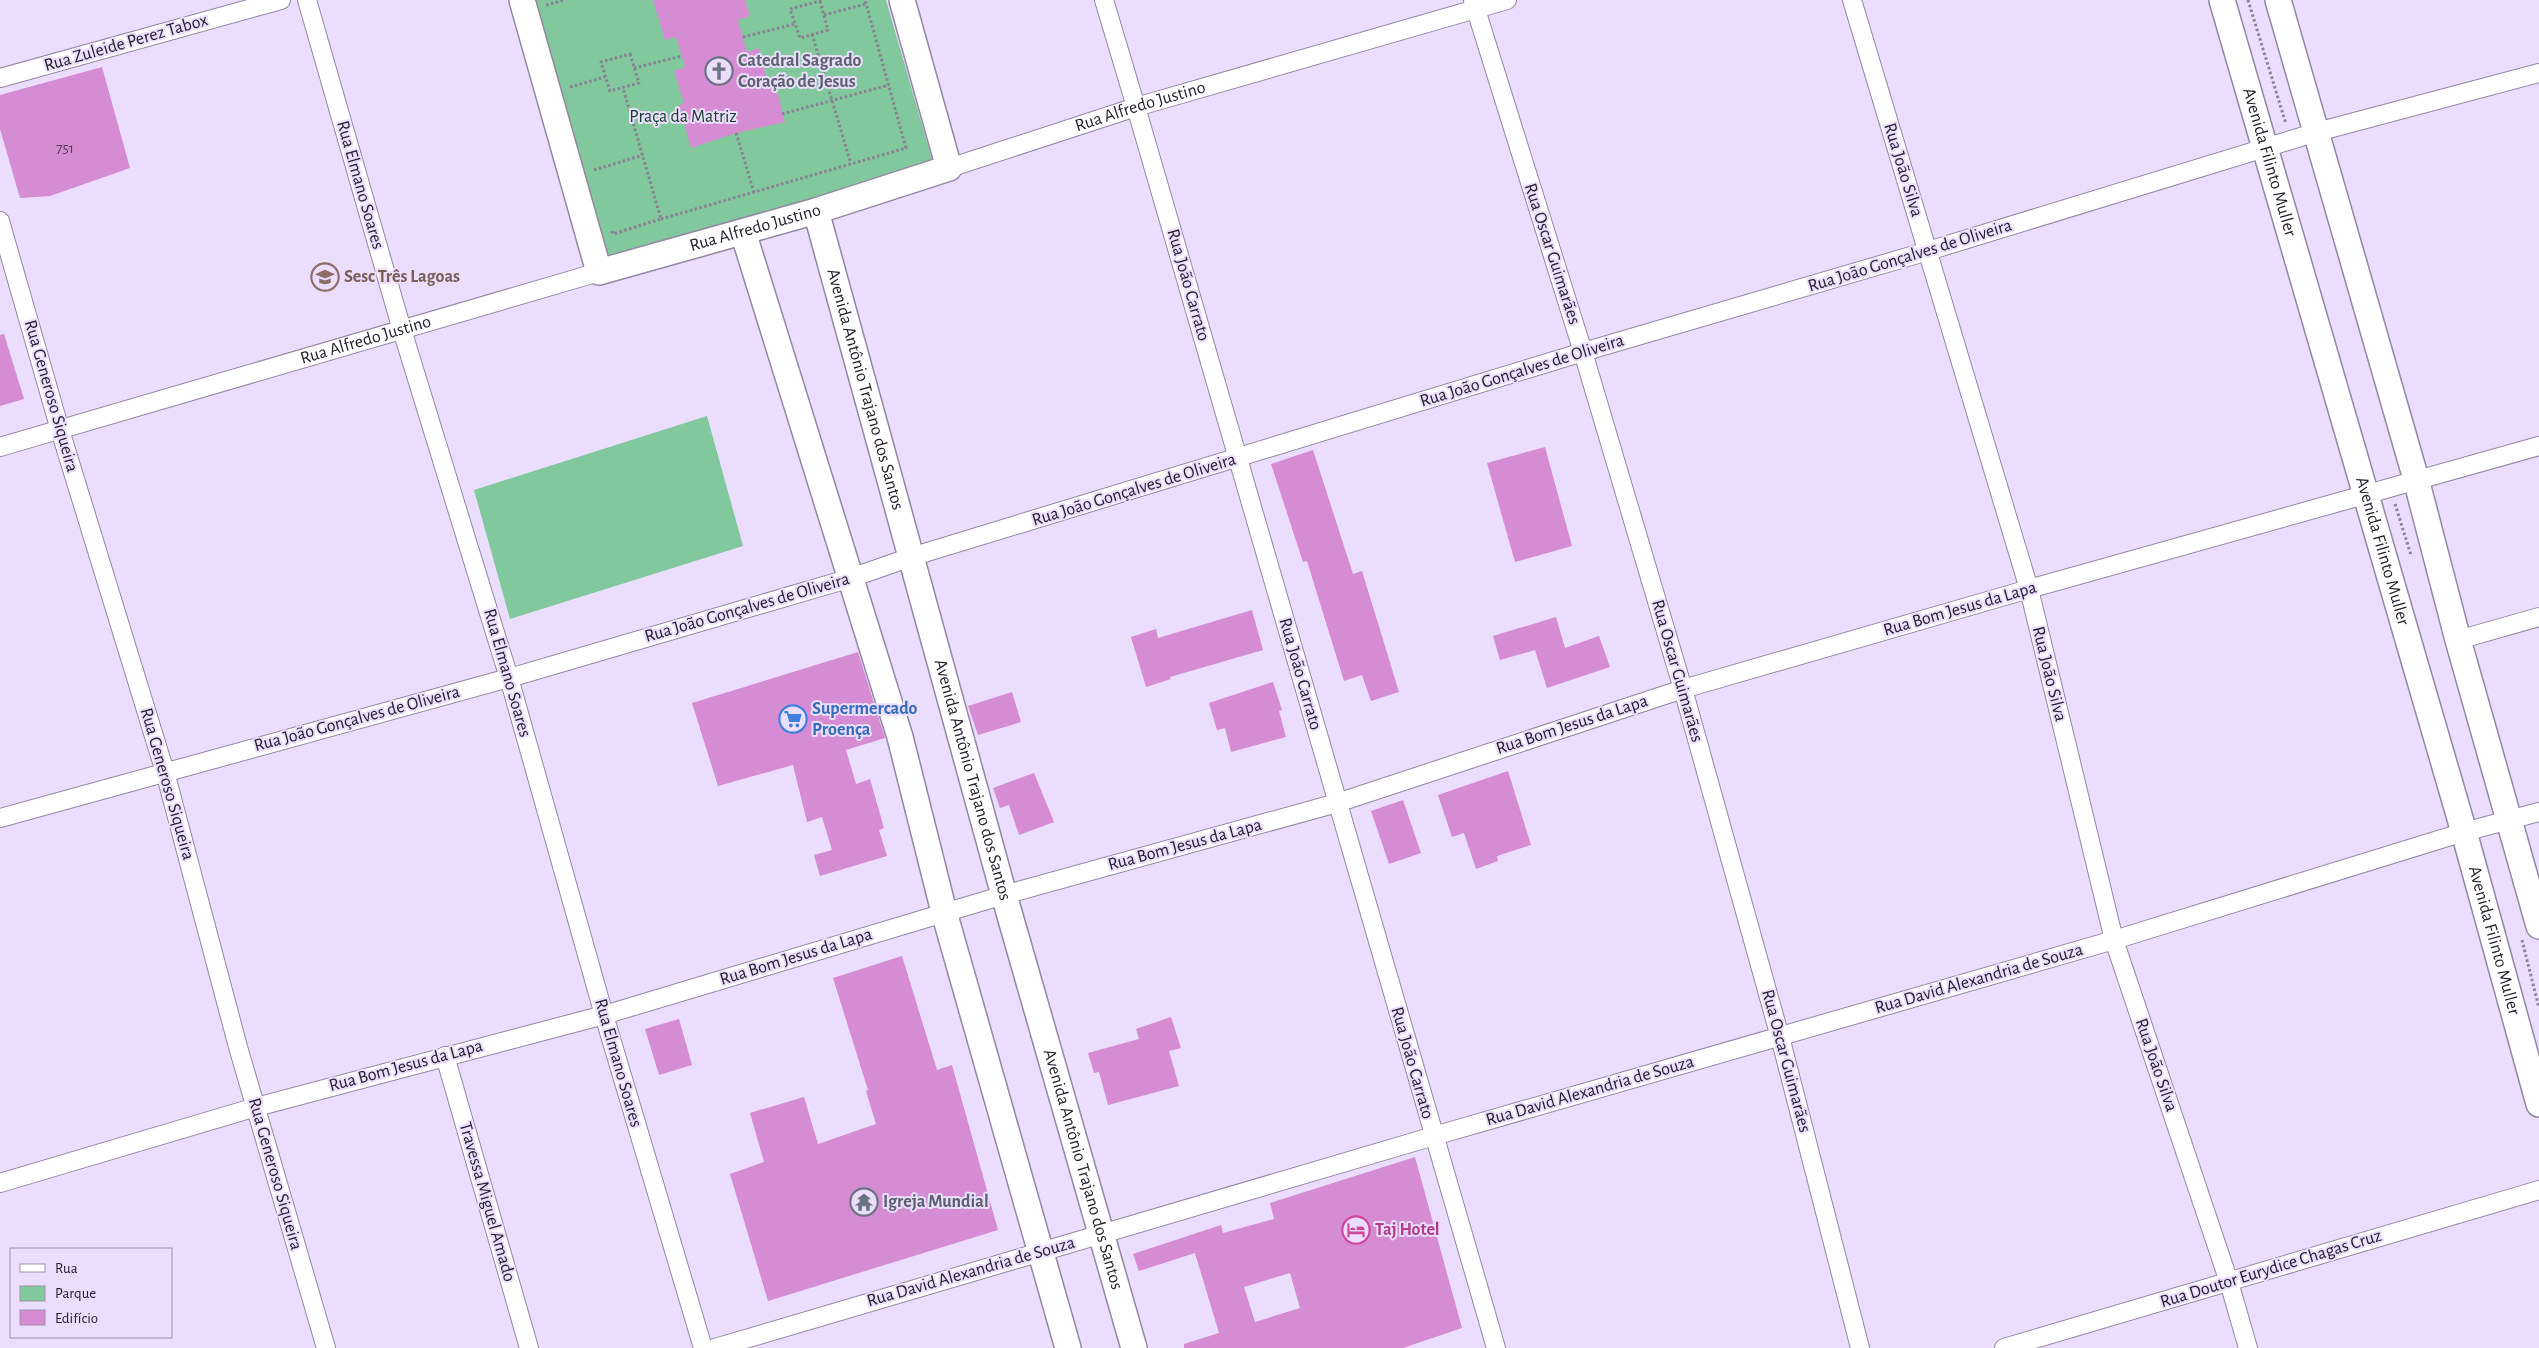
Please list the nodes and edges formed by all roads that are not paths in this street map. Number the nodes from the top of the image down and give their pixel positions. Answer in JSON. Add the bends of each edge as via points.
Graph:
{"nodes":[{"id":1,"x":281,"y":0,"type":"edge"},
{"id":2,"x":307,"y":0,"type":"edge"},
{"id":3,"x":522,"y":0,"type":"edge"},
{"id":4,"x":902,"y":0,"type":"edge"},
{"id":5,"x":1104,"y":0,"type":"edge"},
{"id":6,"x":1507,"y":0,"type":"edge"},
{"id":7,"x":1852,"y":0,"type":"edge"},
{"id":8,"x":2222,"y":0,"type":"edge"},
{"id":9,"x":2278,"y":0,"type":"edge"},
{"id":10,"x":1474,"y":5,"type":"edge"},
{"id":11,"x":2539,"y":73,"type":"edge"},
{"id":12,"x":0,"y":78,"type":"edge"},
{"id":13,"x":1136,"y":106,"type":"junction"},
{"id":14,"x":2317,"y":132,"type":"junction"},
{"id":15,"x":2265,"y":148,"type":"junction"},
{"id":16,"x":949,"y":168,"type":"junction"},
{"id":17,"x":816,"y":211,"type":"junction"},
{"id":18,"x":0,"y":221,"type":"edge"},
{"id":19,"x":743,"y":232,"type":"junction"},
{"id":20,"x":1928,"y":251,"type":"junction"},
{"id":21,"x":599,"y":272,"type":"junction"},
{"id":22,"x":402,"y":330,"type":"junction"},
{"id":23,"x":1583,"y":352,"type":"junction"},
{"id":24,"x":60,"y":430,"type":"junction"},
{"id":25,"x":2539,"y":446,"type":"edge"},
{"id":26,"x":0,"y":447,"type":"edge"},
{"id":27,"x":1238,"y":459,"type":"junction"},
{"id":28,"x":2416,"y":479,"type":"junction"},
{"id":29,"x":2366,"y":494,"type":"junction"},
{"id":30,"x":911,"y":557,"type":"junction"},
{"id":31,"x":851,"y":578,"type":"junction"},
{"id":32,"x":2029,"y":589,"type":"junction"},
{"id":33,"x":2539,"y":617,"type":"edge"},
{"id":34,"x":2458,"y":640,"type":"junction"},
{"id":35,"x":509,"y":678,"type":"junction"},
{"id":36,"x":1683,"y":689,"type":"junction"},
{"id":37,"x":165,"y":772,"type":"junction"},
{"id":38,"x":1337,"y":803,"type":"junction"},
{"id":39,"x":2539,"y":812,"type":"edge"},
{"id":40,"x":0,"y":818,"type":"edge"},
{"id":41,"x":2509,"y":821,"type":"junction"},
{"id":42,"x":2464,"y":832,"type":"junction"},
{"id":43,"x":1004,"y":894,"type":"junction"},
{"id":44,"x":944,"y":912,"type":"junction"},
{"id":45,"x":2539,"y":926,"type":"edge"},
{"id":46,"x":2114,"y":940,"type":"junction"},
{"id":47,"x":604,"y":1015,"type":"junction"},
{"id":48,"x":1780,"y":1037,"type":"junction"},
{"id":49,"x":445,"y":1056,"type":"junction"},
{"id":50,"x":2539,"y":1104,"type":"edge"},
{"id":51,"x":256,"y":1107,"type":"junction"},
{"id":52,"x":1434,"y":1136,"type":"junction"},
{"id":53,"x":0,"y":1183,"type":"edge"},
{"id":54,"x":2539,"y":1190,"type":"edge"},
{"id":55,"x":1101,"y":1234,"type":"junction"},
{"id":56,"x":1041,"y":1251,"type":"junction"},
{"id":57,"x":2229,"y":1282,"type":"junction"},
{"id":58,"x":326,"y":1348,"type":"edge"},
{"id":59,"x":528,"y":1348,"type":"edge"},
{"id":60,"x":703,"y":1348,"type":"edge"},
{"id":61,"x":714,"y":1348,"type":"edge"},
{"id":62,"x":1068,"y":1348,"type":"edge"},
{"id":63,"x":1134,"y":1348,"type":"edge"},
{"id":64,"x":1496,"y":1348,"type":"edge"},
{"id":65,"x":1860,"y":1348,"type":"edge"},
{"id":66,"x":2004,"y":1348,"type":"edge"},
{"id":67,"x":2248,"y":1348,"type":"edge"}],
"edges":[{"from":1,"to":12,"type":"street","name":"Rua Zuleide Perez Tabox"},
{"from":2,"to":22,"type":"street","name":"Rua Elmano Soares"},
{"from":3,"to":21,"type":"main road"},
{"from":4,"to":16,"type":"main road"},
{"from":5,"to":13,"type":"street","name":"Rua João Carrato"},
{"from":6,"to":10,"type":"street","name":"Rua Alfredo Justino"},
{"from":7,"to":20,"type":"street","name":"Rua João Silva"},
{"from":8,"to":15,"type":"main road","name":"Avenida Filinto Muller"},
{"from":9,"to":14,"type":"main road"},
{"from":10,"to":13,"type":"street","name":"Rua Alfredo Justino"},
{"from":10,"to":23,"type":"street","name":"Rua Oscar Guimarães"},
{"from":11,"to":14,"type":"street"},
{"from":13,"to":16,"type":"street","name":"Rua Alfredo Justino"},
{"from":13,"to":27,"type":"street","name":"Rua João Carrato"},
{"from":14,"to":15,"type":"street","name":"Rua João Gonçalves de Oliveira"},
{"from":14,"to":28,"type":"main road"},
{"from":15,"to":20,"type":"street","name":"Rua João Gonçalves de Oliveira"},
{"from":15,"to":29,"type":"main road","name":"Avenida Filinto Muller"},
{"from":16,"to":17,"type":"main road","name":"Rua Alfredo Justino"},
{"from":17,"to":19,"type":"main road","name":"Rua Alfredo Justino"},
{"from":17,"to":30,"type":"main road","name":"Avenida Antônio Trajano dos Santos"},
{"from":18,"to":24,"type":"street","name":"Rua Generoso Siqueira"},
{"from":19,"to":21,"type":"main road","name":"Rua Alfredo Justino"},
{"from":19,"to":31,"type":"main road"},
{"from":20,"to":23,"type":"street","name":"Rua João Gonçalves de Oliveira"},
{"from":20,"to":32,"type":"street","name":"Rua João Silva"},
{"from":21,"to":22,"type":"street","name":"Rua Alfredo Justino"},
{"from":22,"to":24,"type":"street","name":"Rua Alfredo Justino"},
{"from":22,"to":35,"type":"street","name":"Rua Elmano Soares"},
{"from":23,"to":27,"type":"street","name":"Rua João Gonçalves de Oliveira"},
{"from":23,"to":36,"type":"street","name":"Rua Oscar Guimarães"},
{"from":24,"to":26,"type":"street","name":"Rua Alfredo Justino"},
{"from":24,"to":37,"type":"street","name":"Rua Generoso Siqueira"},
{"from":25,"to":28,"type":"street","name":"Rua Bom Jesus da Lapa"},
{"from":27,"to":30,"type":"street","name":"Rua João Gonçalves de Oliveira"},
{"from":27,"to":38,"type":"street","name":"Rua João Carrato"},
{"from":28,"to":29,"type":"street","name":"Rua Bom Jesus da Lapa"},
{"from":28,"to":34,"type":"main road"},
{"from":29,"to":32,"type":"street","name":"Rua Bom Jesus da Lapa"},
{"from":29,"to":42,"type":"main road","name":"Avenida Filinto Muller"},
{"from":30,"to":31,"type":"street","name":"Rua João Gonçalves de Oliveira"},
{"from":30,"to":43,"type":"main road","name":"Avenida Antônio Trajano dos Santos"},
{"from":31,"to":35,"type":"street","name":"Rua João Gonçalves de Oliveira"},
{"from":31,"to":44,"type":"main road","via":[[900,737]]},
{"from":32,"to":36,"type":"street","name":"Rua Bom Jesus da Lapa"},
{"from":32,"to":46,"type":"street","name":"Rua João Silva"},
{"from":33,"to":34,"type":"street"},
{"from":34,"to":41,"type":"main road"},
{"from":35,"to":37,"type":"street","name":"Rua João Gonçalves de Oliveira"},
{"from":35,"to":47,"type":"street","name":"Rua Elmano Soares"},
{"from":36,"to":38,"type":"street","name":"Rua Bom Jesus da Lapa"},
{"from":36,"to":48,"type":"street","name":"Rua Oscar Guimarães"},
{"from":37,"to":40,"type":"street","name":"Rua João Gonçalves de Oliveira"},
{"from":37,"to":51,"type":"street","name":"Rua Generoso Siqueira"},
{"from":38,"to":43,"type":"street","name":"Rua Bom Jesus da Lapa"},
{"from":38,"to":52,"type":"street","name":"Rua João Carrato"},
{"from":39,"to":41,"type":"street"},
{"from":41,"to":42,"type":"street","name":"Rua David Alexandria de Souza"},
{"from":41,"to":45,"type":"main road"},
{"from":42,"to":46,"type":"street","name":"Rua David Alexandria de Souza"},
{"from":42,"to":50,"type":"main road","name":"Avenida Filinto Muller"},
{"from":43,"to":44,"type":"street","name":"Rua Bom Jesus da Lapa"},
{"from":43,"to":55,"type":"main road","name":"Avenida Antônio Trajano dos Santos"},
{"from":44,"to":47,"type":"street","name":"Rua Bom Jesus da Lapa"},
{"from":44,"to":56,"type":"main road"},
{"from":46,"to":48,"type":"street","name":"Rua David Alexandria de Souza"},
{"from":46,"to":57,"type":"street","name":"Rua João Silva"},
{"from":47,"to":49,"type":"street","name":"Rua Bom Jesus da Lapa"},
{"from":47,"to":60,"type":"street","name":"Rua Elmano Soares"},
{"from":48,"to":52,"type":"street","name":"Rua David Alexandria de Souza"},
{"from":48,"to":65,"type":"street","name":"Rua Oscar Guimarães"},
{"from":49,"to":51,"type":"street","name":"Rua Bom Jesus da Lapa"},
{"from":49,"to":59,"type":"street","name":"Travessa Miguel Amado"},
{"from":51,"to":53,"type":"street","name":"Rua Bom Jesus da Lapa"},
{"from":51,"to":58,"type":"street","name":"Rua Generoso Siqueira"},
{"from":52,"to":55,"type":"street","name":"Rua David Alexandria de Souza"},
{"from":52,"to":64,"type":"street","name":"Rua João Carrato"},
{"from":54,"to":57,"type":"street","name":"Rua Doutor Eurydice Chagas Cruz"},
{"from":55,"to":56,"type":"street","name":"Rua David Alexandria de Souza"},
{"from":55,"to":63,"type":"main road","name":"Avenida Antônio Trajano dos Santos"},
{"from":56,"to":61,"type":"street","name":"Rua David Alexandria de Souza"},
{"from":56,"to":62,"type":"main road"},
{"from":57,"to":66,"type":"street","name":"Rua Doutor Eurydice Chagas Cruz"},
{"from":57,"to":67,"type":"street","name":"Rua João Silva"}]}
